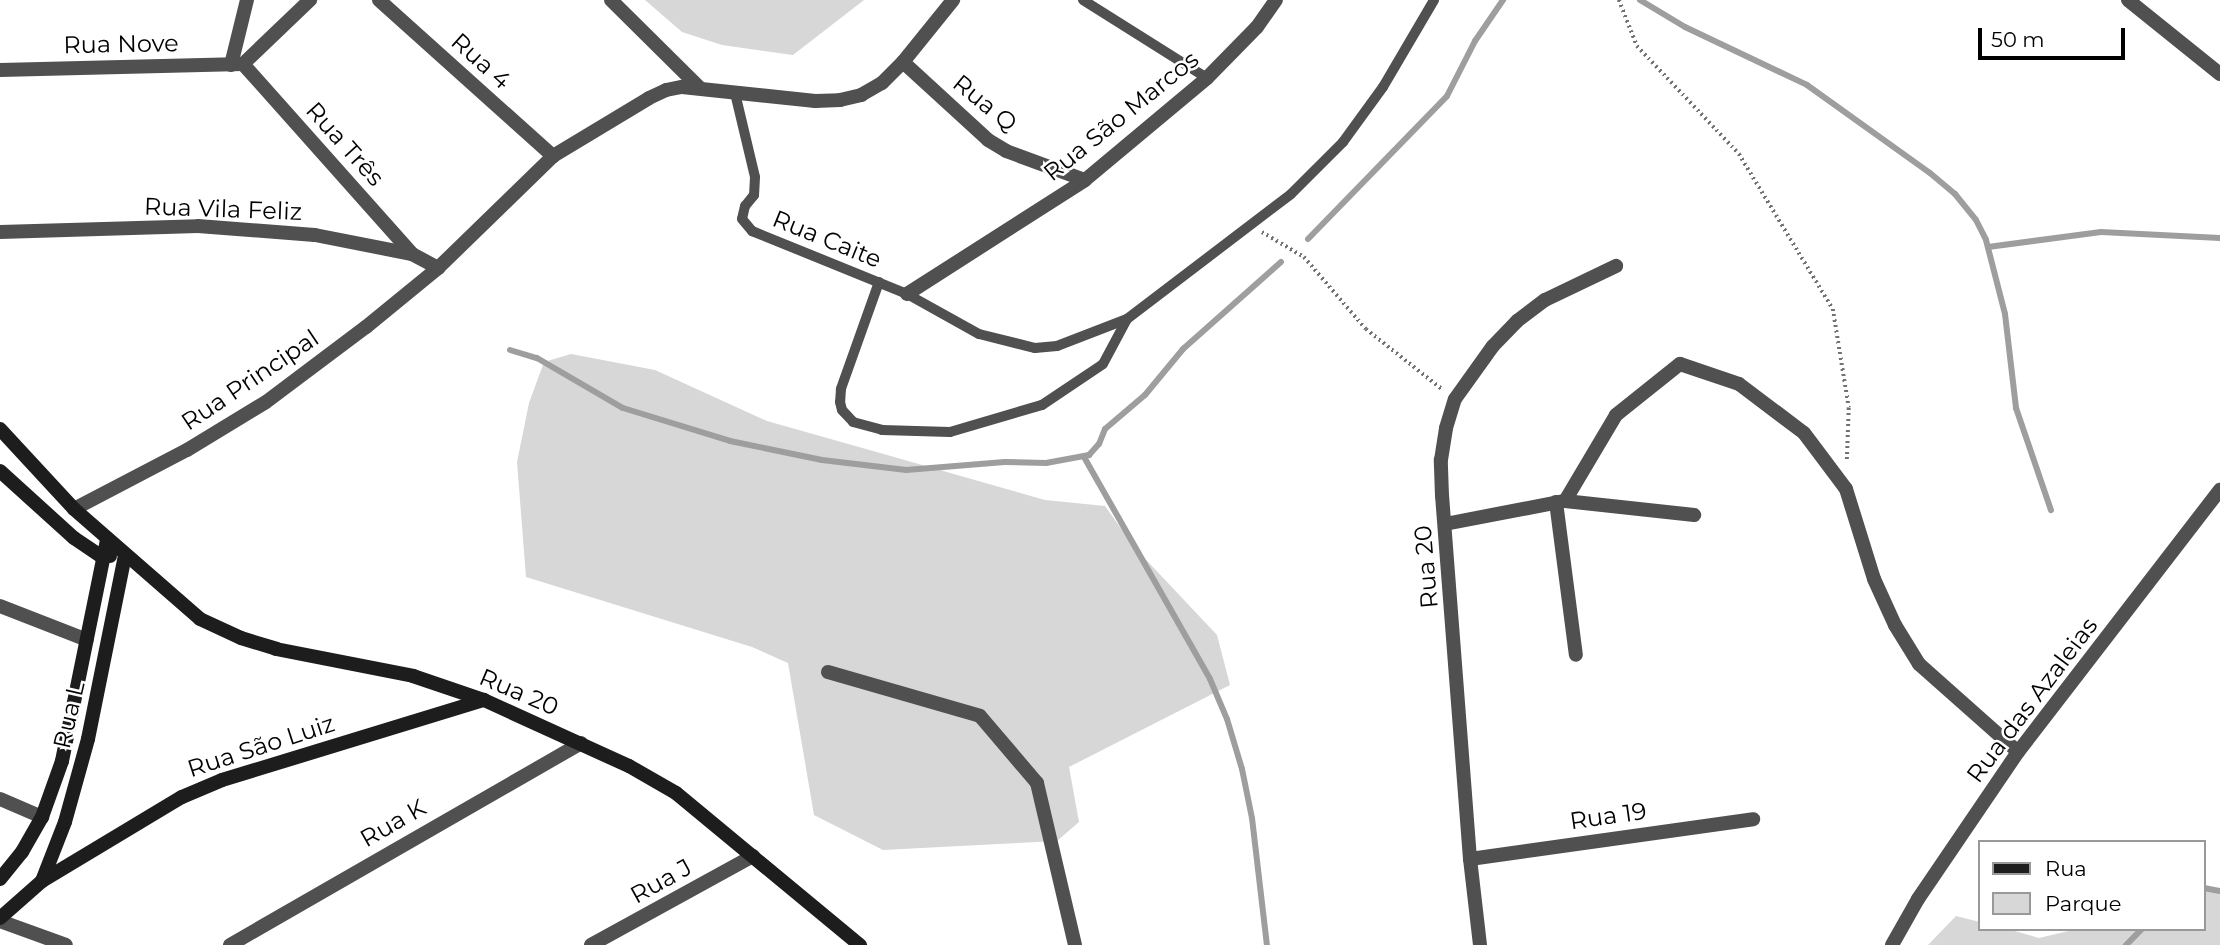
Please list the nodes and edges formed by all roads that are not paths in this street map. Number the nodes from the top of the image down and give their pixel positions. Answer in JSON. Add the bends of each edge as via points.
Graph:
{"nodes":[{"id":1,"x":247,"y":0,"type":"edge"},
{"id":2,"x":310,"y":0,"type":"edge"},
{"id":3,"x":379,"y":0,"type":"edge"},
{"id":4,"x":611,"y":0,"type":"edge"},
{"id":5,"x":953,"y":0,"type":"edge"},
{"id":6,"x":1083,"y":0,"type":"edge"},
{"id":7,"x":1276,"y":0,"type":"edge"},
{"id":8,"x":1434,"y":0,"type":"edge"},
{"id":9,"x":2128,"y":0,"type":"edge"},
{"id":10,"x":903,"y":62,"type":"junction"},
{"id":11,"x":237,"y":64,"type":"junction"},
{"id":12,"x":0,"y":70,"type":"edge"},
{"id":13,"x":2220,"y":74,"type":"edge"},
{"id":14,"x":1207,"y":78,"type":"junction"},
{"id":15,"x":700,"y":88,"type":"junction"},
{"id":16,"x":735,"y":93,"type":"junction"},
{"id":17,"x":553,"y":156,"type":"junction"},
{"id":18,"x":1085,"y":180,"type":"junction"},
{"id":19,"x":0,"y":232,"type":"edge"},
{"id":20,"x":412,"y":254,"type":"junction"},
{"id":21,"x":1616,"y":266,"type":"dead end"},
{"id":22,"x":438,"y":268,"type":"junction"},
{"id":23,"x":879,"y":282,"type":"junction"},
{"id":24,"x":907,"y":294,"type":"junction"},
{"id":25,"x":1127,"y":319,"type":"junction"},
{"id":26,"x":0,"y":429,"type":"edge"},
{"id":27,"x":0,"y":471,"type":"edge"},
{"id":28,"x":2220,"y":490,"type":"edge"},
{"id":29,"x":1561,"y":502,"type":"junction"},
{"id":30,"x":74,"y":509,"type":"junction"},
{"id":31,"x":1693,"y":514,"type":"dead end"},
{"id":32,"x":1445,"y":524,"type":"junction"},
{"id":33,"x":107,"y":539,"type":"junction"},
{"id":34,"x":101,"y":556,"type":"junction"},
{"id":35,"x":125,"y":556,"type":"junction"},
{"id":36,"x":0,"y":606,"type":"edge"},
{"id":37,"x":87,"y":640,"type":"junction"},
{"id":38,"x":1576,"y":655,"type":"dead end"},
{"id":39,"x":828,"y":672,"type":"dead end"},
{"id":40,"x":484,"y":700,"type":"junction"},
{"id":41,"x":581,"y":743,"type":"junction"},
{"id":42,"x":2018,"y":752,"type":"junction"},
{"id":43,"x":0,"y":799,"type":"edge"},
{"id":44,"x":42,"y":817,"type":"junction"},
{"id":45,"x":1753,"y":819,"type":"dead end"},
{"id":46,"x":753,"y":856,"type":"junction"},
{"id":47,"x":1470,"y":859,"type":"junction"},
{"id":48,"x":0,"y":880,"type":"edge"},
{"id":49,"x":42,"y":881,"type":"junction"},
{"id":50,"x":0,"y":919,"type":"edge"},
{"id":51,"x":66,"y":945,"type":"edge"},
{"id":52,"x":230,"y":945,"type":"edge"},
{"id":53,"x":592,"y":945,"type":"edge"},
{"id":54,"x":860,"y":945,"type":"edge"},
{"id":55,"x":1075,"y":945,"type":"edge"},
{"id":56,"x":1480,"y":945,"type":"edge"},
{"id":57,"x":1892,"y":945,"type":"edge"}],
"edges":[{"from":1,"to":11,"type":"street"},
{"from":2,"to":11,"type":"street"},
{"from":3,"to":17,"type":"street","name":"Rua 4"},
{"from":4,"to":15,"type":"street"},
{"from":5,"to":10,"type":"street","name":"Rua Principal"},
{"from":6,"to":14,"type":"lane"},
{"from":7,"to":14,"type":"street","name":"Rua São Marcos","via":[[1257,27]]},
{"from":8,"to":25,"type":"lane","via":[[1343,142],[1291,194]]},
{"from":9,"to":13,"type":"street"},
{"from":10,"to":16,"type":"street","name":"Rua Principal","via":[[882,83],[840,100]]},
{"from":10,"to":18,"type":"street","name":"Rua Q","via":[[988,140]]},
{"from":11,"to":12,"type":"street","name":"Rua Nove"},
{"from":11,"to":20,"type":"street","name":"Rua Três"},
{"from":14,"to":18,"type":"street","name":"Rua São Marcos"},
{"from":15,"to":16,"type":"street","name":"Rua Principal"},
{"from":15,"to":17,"type":"street","name":"Rua Principal","via":[[666,90]]},
{"from":16,"to":23,"type":"lane","name":"Rua Caite","via":[[755,177],[754,194],[743,212],[745,225],[764,237]]},
{"from":17,"to":22,"type":"street","name":"Rua Principal"},
{"from":18,"to":24,"type":"street","name":"Rua São Marcos"},
{"from":19,"to":20,"type":"street","name":"Rua Vila Feliz","via":[[198,226],[315,235]]},
{"from":20,"to":22,"type":"street","name":"Rua Vila Feliz"},
{"from":21,"to":32,"type":"street","name":"Rua 20","via":[[1545,300],[1517,321],[1455,399],[1441,460]]},
{"from":22,"to":30,"type":"street","name":"Rua Principal","via":[[266,402]]},
{"from":23,"to":24,"type":"lane","name":"Rua Caite"},
{"from":23,"to":25,"type":"lane","via":[[840,402],[853,422],[882,430],[950,432],[1042,405],[1103,364]]},
{"from":24,"to":25,"type":"lane","name":"Rua Caite","via":[[979,334],[1035,348],[1057,346]]},
{"from":26,"to":30,"type":"street","name":"Rua 20"},
{"from":27,"to":34,"type":"street","via":[[74,538]]},
{"from":28,"to":42,"type":"street","name":"Rua das Azaleias"},
{"from":29,"to":31,"type":"street"},
{"from":29,"to":32,"type":"street"},
{"from":29,"to":38,"type":"street"},
{"from":29,"to":42,"type":"street","via":[[1616,415],[1681,364],[1739,384],[1804,432],[1846,489],[1874,579],[1919,664]]},
{"from":30,"to":33,"type":"street","name":"Rua 20"},
{"from":32,"to":47,"type":"street","name":"Rua 20"},
{"from":33,"to":34,"type":"street"},
{"from":33,"to":35,"type":"street","name":"Rua 20"},
{"from":34,"to":35,"type":"street"},
{"from":34,"to":37,"type":"street"},
{"from":35,"to":40,"type":"street","name":"Rua 20","via":[[200,619],[241,638],[413,676]]},
{"from":35,"to":49,"type":"street","name":"Rua L","via":[[88,739],[65,822]]},
{"from":36,"to":37,"type":"street"},
{"from":37,"to":44,"type":"street","via":[[62,761]]},
{"from":39,"to":55,"type":"street","via":[[980,716],[1037,783]]},
{"from":40,"to":41,"type":"street","name":"Rua 20"},
{"from":40,"to":49,"type":"street","name":"Rua São Luiz","via":[[222,780],[145,817]]},
{"from":41,"to":46,"type":"street","name":"Rua 20","via":[[676,793]]},
{"from":41,"to":52,"type":"street","name":"Rua K"},
{"from":42,"to":57,"type":"street","name":"Rua das Azaleias"},
{"from":43,"to":44,"type":"street"},
{"from":44,"to":48,"type":"street"},
{"from":45,"to":47,"type":"street","name":"Rua 19"},
{"from":46,"to":53,"type":"street","name":"Rua J"},
{"from":46,"to":54,"type":"street","name":"Rua 20"},
{"from":47,"to":56,"type":"street","name":"Rua 20"},
{"from":49,"to":50,"type":"street","name":"Rua São Luiz"},
{"from":50,"to":51,"type":"street","name":"Rua São Luiz"}]}
